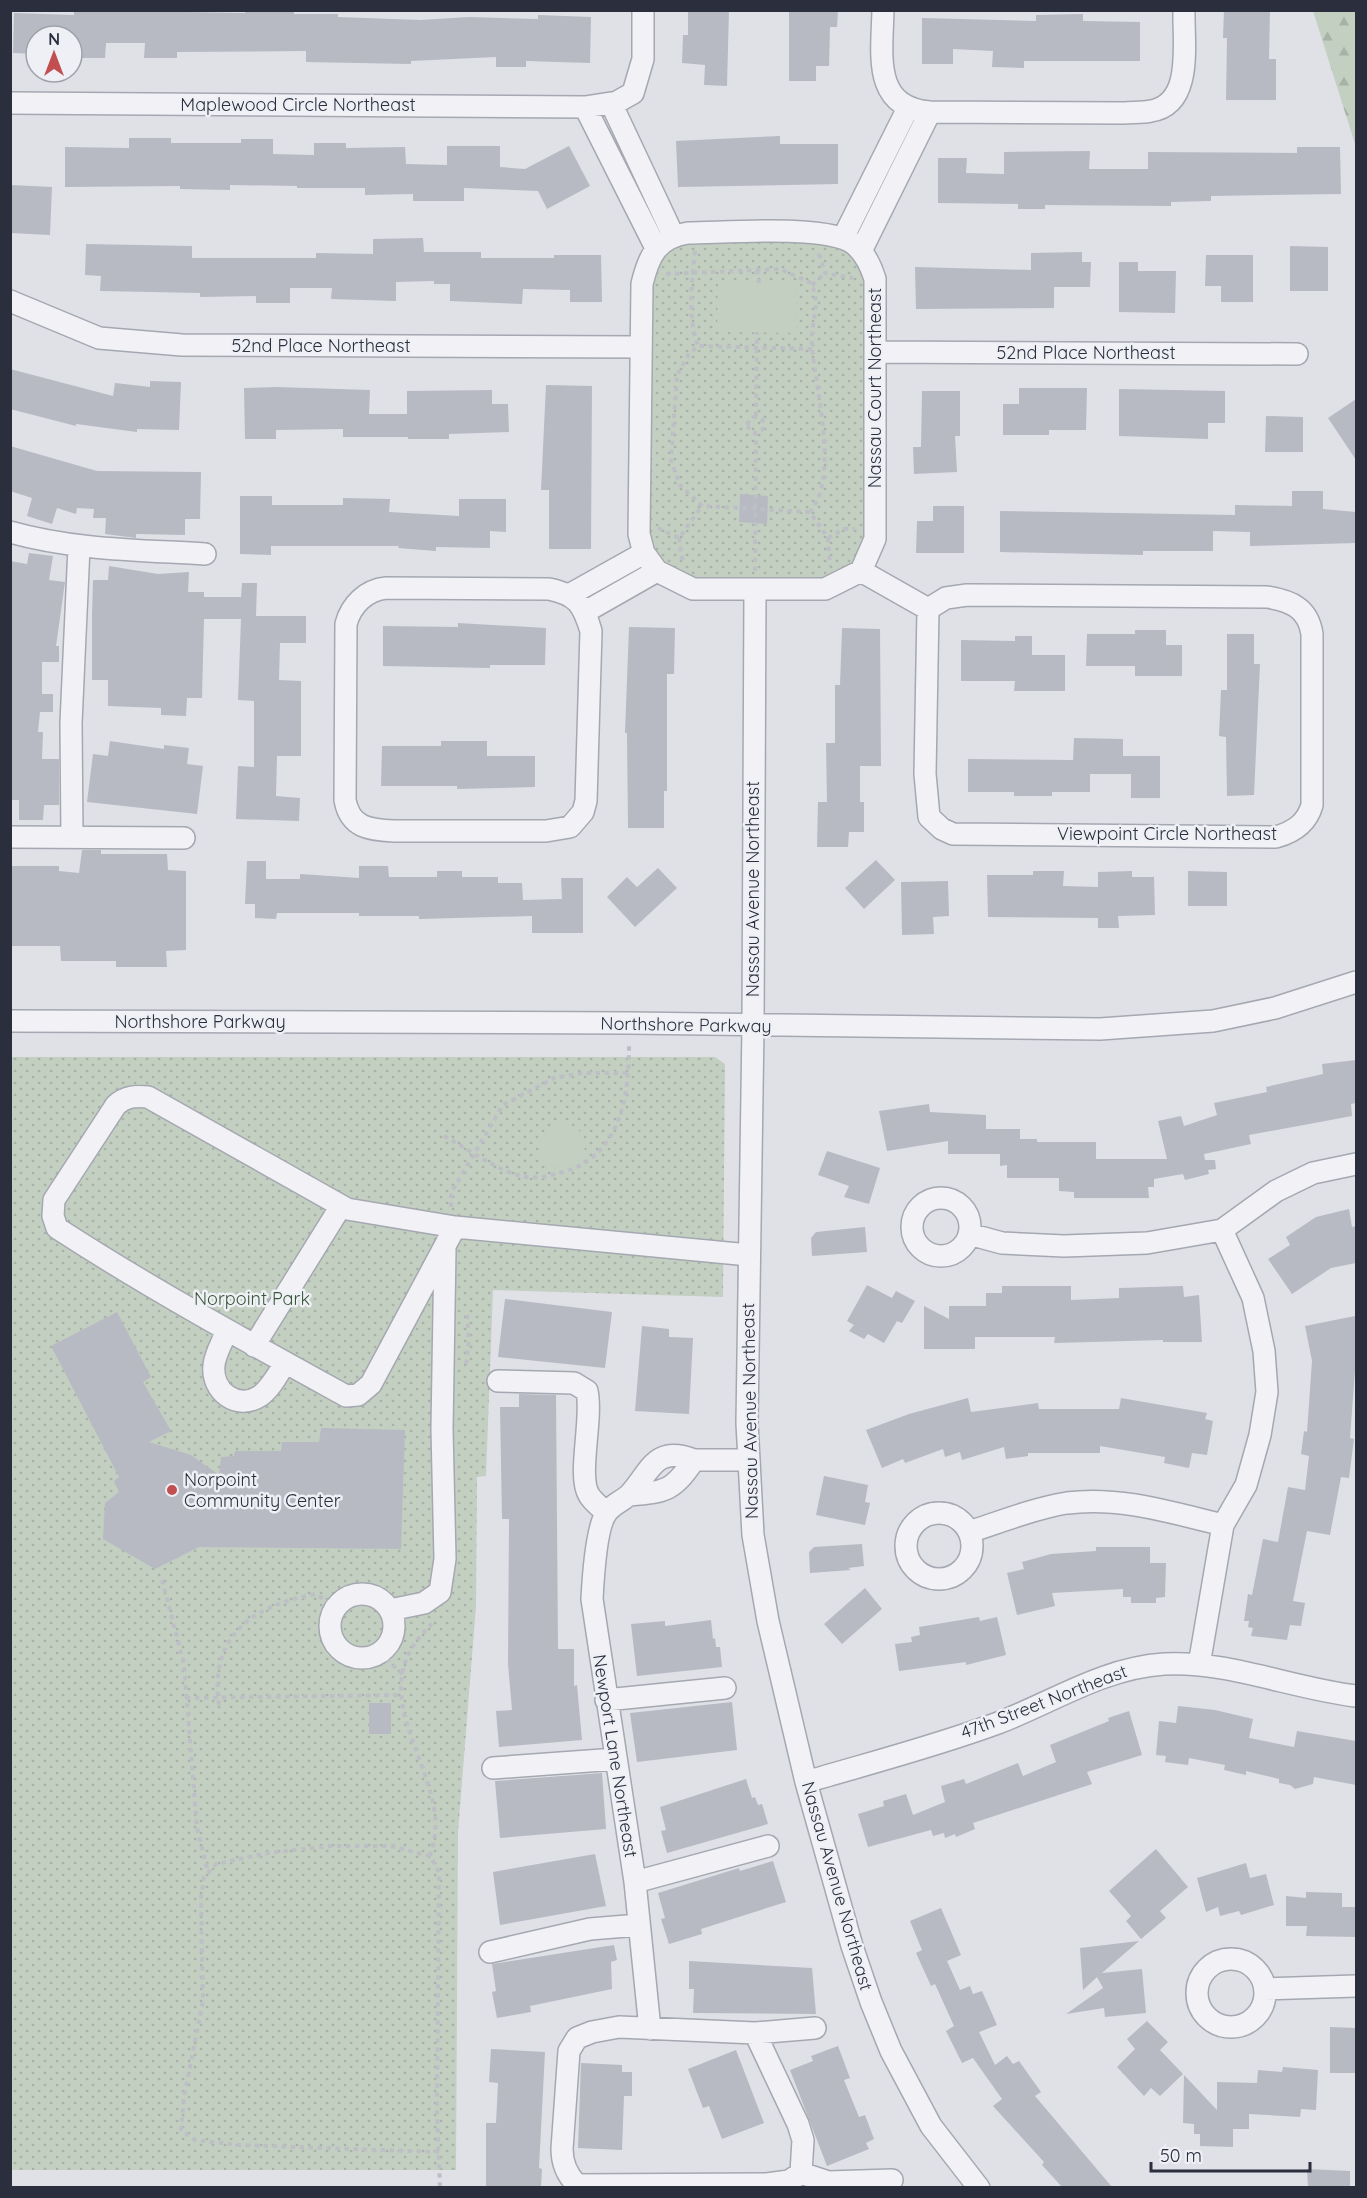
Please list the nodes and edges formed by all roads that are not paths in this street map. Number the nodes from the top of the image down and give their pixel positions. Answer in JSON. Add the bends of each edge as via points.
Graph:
{"nodes":[{"id":1,"x":643,"y":10,"type":"edge"},
{"id":2,"x":883,"y":10,"type":"edge"},
{"id":3,"x":1184,"y":10,"type":"edge"},
{"id":4,"x":10,"y":103,"type":"edge"},
{"id":5,"x":611,"y":103,"type":"junction"},
{"id":6,"x":585,"y":107,"type":"junction"},
{"id":7,"x":908,"y":108,"type":"junction"},
{"id":8,"x":930,"y":112,"type":"junction"},
{"id":9,"x":673,"y":235,"type":"junction"},
{"id":10,"x":843,"y":238,"type":"junction"},
{"id":11,"x":861,"y":251,"type":"junction"},
{"id":12,"x":652,"y":255,"type":"junction"},
{"id":13,"x":10,"y":301,"type":"edge"},
{"id":14,"x":639,"y":347,"type":"junction"},
{"id":15,"x":875,"y":352,"type":"junction"},
{"id":16,"x":1298,"y":354,"type":"dead end"},
{"id":17,"x":10,"y":532,"type":"edge"},
{"id":18,"x":79,"y":547,"type":"junction"},
{"id":19,"x":644,"y":553,"type":"junction"},
{"id":20,"x":205,"y":554,"type":"dead end"},
{"id":21,"x":657,"y":571,"type":"junction"},
{"id":22,"x":861,"y":571,"type":"junction"},
{"id":23,"x":755,"y":589,"type":"junction"},
{"id":24,"x":569,"y":595,"type":"junction"},
{"id":25,"x":928,"y":609,"type":"junction"},
{"id":26,"x":585,"y":612,"type":"junction"},
{"id":27,"x":10,"y":837,"type":"edge"},
{"id":28,"x":72,"y":837,"type":"junction"},
{"id":29,"x":184,"y":838,"type":"dead end"},
{"id":30,"x":1356,"y":982,"type":"edge"},
{"id":31,"x":10,"y":1021,"type":"edge"},
{"id":32,"x":753,"y":1026,"type":"junction"},
{"id":33,"x":1356,"y":1164,"type":"edge"},
{"id":34,"x":341,"y":1206,"type":"junction"},
{"id":35,"x":451,"y":1228,"type":"junction"},
{"id":36,"x":1222,"y":1230,"type":"junction"},
{"id":37,"x":969,"y":1234,"type":"dead end"},
{"id":38,"x":749,"y":1255,"type":"junction"},
{"id":39,"x":227,"y":1330,"type":"junction"},
{"id":40,"x":254,"y":1346,"type":"junction"},
{"id":41,"x":285,"y":1363,"type":"junction"},
{"id":42,"x":498,"y":1381,"type":"dead end"},
{"id":43,"x":694,"y":1460,"type":"junction"},
{"id":44,"x":747,"y":1460,"type":"junction"},
{"id":45,"x":629,"y":1495,"type":"junction"},
{"id":46,"x":606,"y":1513,"type":"junction"},
{"id":47,"x":1223,"y":1525,"type":"junction"},
{"id":48,"x":969,"y":1532,"type":"dead end"},
{"id":49,"x":390,"y":1610,"type":"junction"},
{"id":50,"x":1199,"y":1665,"type":"junction"},
{"id":51,"x":725,"y":1688,"type":"dead end"},
{"id":52,"x":1356,"y":1696,"type":"edge"},
{"id":53,"x":606,"y":1700,"type":"junction"},
{"id":54,"x":616,"y":1759,"type":"junction"},
{"id":55,"x":493,"y":1768,"type":"dead end"},
{"id":56,"x":806,"y":1782,"type":"junction"},
{"id":57,"x":768,"y":1846,"type":"dead end"},
{"id":58,"x":635,"y":1882,"type":"junction"},
{"id":59,"x":639,"y":1925,"type":"junction"},
{"id":60,"x":490,"y":1952,"type":"dead end"},
{"id":61,"x":1356,"y":1986,"type":"edge"},
{"id":62,"x":1265,"y":1989,"type":"dead end"},
{"id":63,"x":815,"y":2028,"type":"dead end"},
{"id":64,"x":650,"y":2029,"type":"junction"},
{"id":65,"x":755,"y":2033,"type":"junction"},
{"id":66,"x":801,"y":2173,"type":"junction"},
{"id":67,"x":892,"y":2180,"type":"dead end"},
{"id":68,"x":576,"y":2186,"type":"edge"},
{"id":69,"x":979,"y":2187,"type":"edge"}],
"edges":[{"from":1,"to":5,"type":"street","name":"Maplewood Circle Northeast","via":[[639,79],[633,93]]},
{"from":2,"to":7,"type":"street","via":[[882,52],[887,89]]},
{"from":3,"to":8,"type":"street","via":[[1182,80],[1177,92],[1160,108]]},
{"from":4,"to":6,"type":"street","name":"Maplewood Circle Northeast"},
{"from":5,"to":6,"type":"street","name":"Maplewood Circle Northeast"},
{"from":5,"to":9,"type":"street"},
{"from":6,"to":12,"type":"street"},
{"from":7,"to":8,"type":"street"},
{"from":7,"to":10,"type":"street"},
{"from":8,"to":11,"type":"street"},
{"from":9,"to":10,"type":"street","name":"Nassau Court Northeast","via":[[822,232]]},
{"from":9,"to":12,"type":"street"},
{"from":10,"to":11,"type":"street","name":"Nassau Court Northeast"},
{"from":11,"to":15,"type":"street","name":"Nassau Court Northeast","via":[[875,279]]},
{"from":12,"to":14,"type":"street","via":[[642,284]]},
{"from":13,"to":14,"type":"street","name":"52nd Place Northeast","via":[[99,338],[127,342]]},
{"from":14,"to":19,"type":"street","via":[[639,534]]},
{"from":15,"to":16,"type":"street","name":"52nd Place Northeast"},
{"from":15,"to":22,"type":"street","name":"Nassau Court Northeast","via":[[875,539]]},
{"from":17,"to":18,"type":"street"},
{"from":18,"to":20,"type":"street"},
{"from":18,"to":28,"type":"street","via":[[71,723]]},
{"from":19,"to":21,"type":"street"},
{"from":19,"to":24,"type":"street"},
{"from":21,"to":23,"type":"street","via":[[693,589]]},
{"from":21,"to":26,"type":"street"},
{"from":22,"to":23,"type":"street","via":[[825,589]]},
{"from":22,"to":25,"type":"street"},
{"from":23,"to":32,"type":"street","name":"Nassau Avenue Northeast"},
{"from":24,"to":26,"type":"street"},
{"from":24,"to":26,"type":"street","via":[[549,589],[386,588],[375,589],[360,599],[348,614],[346,624],[345,800],[353,820],[369,830],[394,831],[546,831],[577,822],[583,812],[586,789],[591,631]]},
{"from":25,"to":25,"type":"street","name":"Viewpoint Circle Northeast","via":[[925,774],[929,817],[942,829],[953,834],[1276,837],[1297,829],[1309,816],[1312,634],[1304,612],[1286,600],[967,595],[946,598]]},
{"from":27,"to":28,"type":"street"},
{"from":28,"to":29,"type":"street"},
{"from":30,"to":32,"type":"street","name":"Northshore Parkway","via":[[1275,1008],[1169,1026]]},
{"from":31,"to":32,"type":"street","name":"Northshore Parkway"},
{"from":32,"to":38,"type":"street","name":"Nassau Avenue Northeast"},
{"from":33,"to":36,"type":"street","via":[[1304,1177],[1276,1191]]},
{"from":34,"to":35,"type":"street"},
{"from":34,"to":39,"type":"street","via":[[148,1097],[124,1098],[116,1105],[54,1200],[57,1228]]},
{"from":34,"to":40,"type":"street"},
{"from":35,"to":38,"type":"street"},
{"from":35,"to":41,"type":"street","via":[[365,1391],[346,1396]]},
{"from":35,"to":49,"type":"street","via":[[442,1429],[445,1559],[440,1592],[424,1602]]},
{"from":36,"to":37,"type":"street","via":[[1148,1243],[1064,1246],[1002,1243]]},
{"from":36,"to":47,"type":"street","via":[[1253,1298],[1264,1351],[1267,1392],[1246,1485]]},
{"from":38,"to":44,"type":"street","name":"Nassau Avenue Northeast"},
{"from":39,"to":40,"type":"street"},
{"from":39,"to":41,"type":"street","via":[[214,1365],[215,1384],[225,1396],[244,1400],[258,1397]]},
{"from":40,"to":41,"type":"street"},
{"from":42,"to":46,"type":"street","via":[[574,1383],[587,1391],[591,1408],[584,1479],[589,1495]]},
{"from":43,"to":44,"type":"street"},
{"from":43,"to":45,"type":"street","via":[[679,1483],[670,1489]]},
{"from":43,"to":45,"type":"street","via":[[683,1455],[658,1460],[646,1469]]},
{"from":44,"to":56,"type":"street","name":"Nassau Avenue Northeast","via":[[759,1577]]},
{"from":45,"to":46,"type":"street"},
{"from":46,"to":53,"type":"street","name":"Newport Lane Northeast","via":[[593,1569],[592,1599]]},
{"from":47,"to":48,"type":"street","via":[[1144,1507],[1097,1502],[1066,1503]]},
{"from":47,"to":50,"type":"street"},
{"from":49,"to":49,"type":"street","via":[[375,1596],[364,1594],[344,1599],[336,1606],[330,1625],[336,1646],[354,1657],[365,1658],[380,1652],[394,1631]]},
{"from":50,"to":52,"type":"street","name":"47th Street Northeast"},
{"from":50,"to":56,"type":"street","name":"47th Street Northeast","via":[[1130,1668],[998,1722]]},
{"from":51,"to":53,"type":"street"},
{"from":53,"to":54,"type":"street","name":"Newport Lane Northeast"},
{"from":54,"to":55,"type":"street"},
{"from":54,"to":58,"type":"street","name":"Newport Lane Northeast"},
{"from":56,"to":69,"type":"street","name":"Nassau Avenue Northeast","via":[[852,1946],[891,2051],[931,2126]]},
{"from":57,"to":58,"type":"street"},
{"from":58,"to":59,"type":"street","name":"Newport Lane Northeast"},
{"from":59,"to":60,"type":"street","via":[[590,1929]]},
{"from":59,"to":64,"type":"street","name":"Newport Lane Northeast"},
{"from":61,"to":62,"type":"street"},
{"from":63,"to":65,"type":"street"},
{"from":64,"to":65,"type":"street"},
{"from":64,"to":68,"type":"street","via":[[619,2027],[592,2032],[577,2038],[569,2051],[562,2160]]},
{"from":65,"to":66,"type":"street","via":[[798,2124],[803,2140]]},
{"from":66,"to":67,"type":"street","via":[[828,2182]]},
{"from":66,"to":68,"type":"street","via":[[789,2181],[767,2184]]}]}
